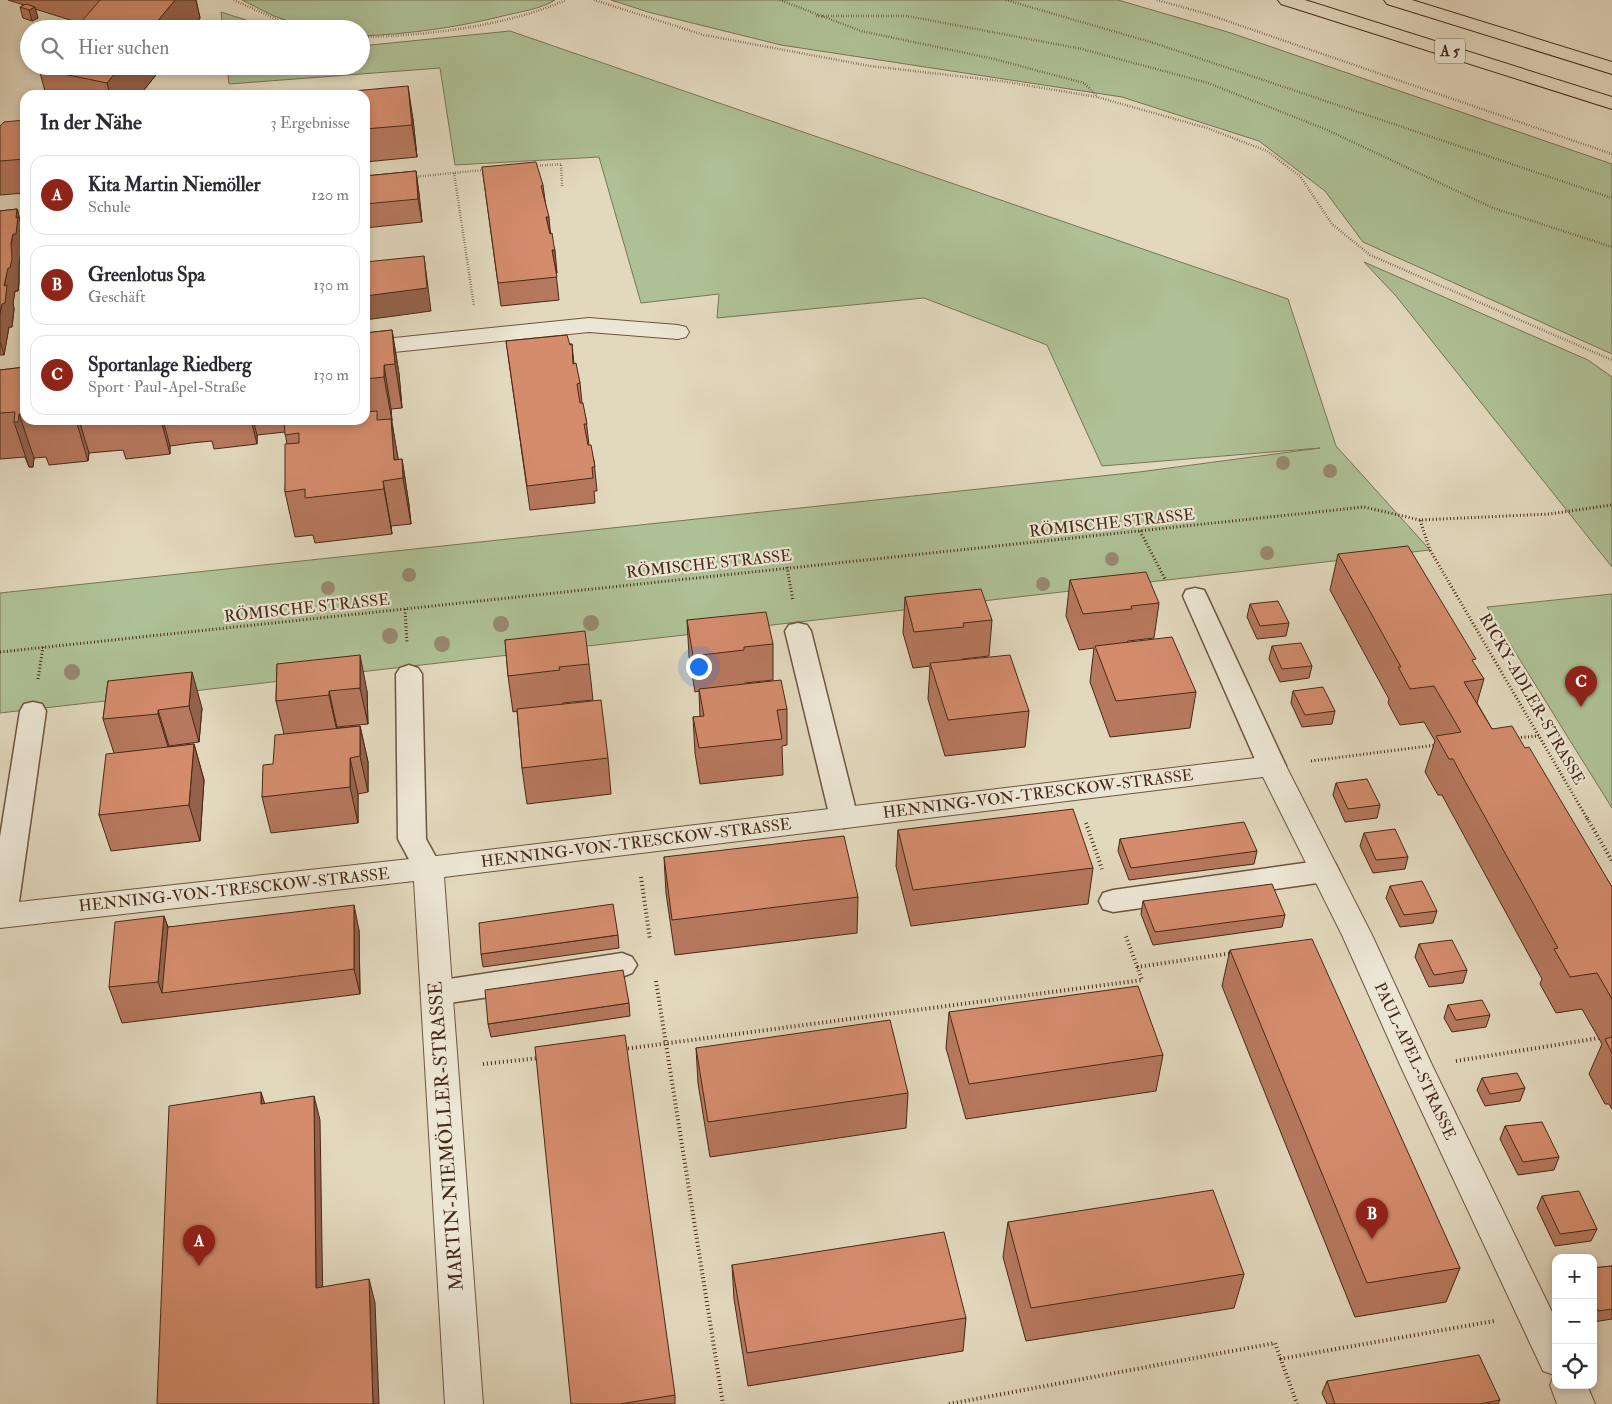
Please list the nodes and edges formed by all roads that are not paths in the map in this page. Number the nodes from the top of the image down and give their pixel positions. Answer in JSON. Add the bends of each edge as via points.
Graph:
{"nodes":[{"id":1,"x":1288,"y":0,"type":"edge"},
{"id":2,"x":1393,"y":0,"type":"edge"},
{"id":3,"x":1612,"y":68,"type":"edge"},
{"id":4,"x":1612,"y":104,"type":"edge"},
{"id":5,"x":678,"y":332,"type":"dead end"},
{"id":6,"x":370,"y":347,"type":"edge"},
{"id":7,"x":1195,"y":596,"type":"road end"},
{"id":8,"x":798,"y":630,"type":"dead end"},
{"id":9,"x":409,"y":674,"type":"dead end"},
{"id":10,"x":33,"y":711,"type":"dead end"},
{"id":11,"x":1272,"y":766,"type":"junction"},
{"id":12,"x":844,"y":818,"type":"junction"},
{"id":13,"x":428,"y":868,"type":"junction"},
{"id":14,"x":1325,"y":871,"type":"junction"},
{"id":15,"x":1113,"y":901,"type":"road end"},
{"id":16,"x":1,"y":916,"type":"edge"},
{"id":17,"x":622,"y":965,"type":"dead end"},
{"id":18,"x":436,"y":993,"type":"junction"},
{"id":19,"x":1552,"y":1350,"type":"edge"},
{"id":20,"x":1570,"y":1389,"type":"edge"},
{"id":21,"x":464,"y":1404,"type":"edge"},
{"id":22,"x":1576,"y":1404,"type":"edge"}],
"edges":[{"from":1,"to":4,"type":"highway","number":"A 5"},
{"from":2,"to":3,"type":"highway","number":"A 5"},
{"from":5,"to":6,"type":"street","via":[[589,325]]},
{"from":7,"to":11,"type":"lane"},
{"from":8,"to":12,"type":"lane"},
{"from":9,"to":13,"type":"lane","via":[[412,839]]},
{"from":10,"to":16,"type":"lane"},
{"from":11,"to":12,"type":"street","name":"HENNING-VON-TRESCKOW-STRASSE"},
{"from":11,"to":14,"type":"street","name":"PAUL-APEL-STRASSE"},
{"from":12,"to":13,"type":"street","name":"HENNING-VON-TRESCKOW-STRASSE"},
{"from":13,"to":16,"type":"street","name":"HENNING-VON-TRESCKOW-STRASSE"},
{"from":13,"to":18,"type":"street","name":"MARTIN-NIEMÖLLER-STRASSE"},
{"from":14,"to":15,"type":"lane"},
{"from":14,"to":19,"type":"street","name":"PAUL-APEL-STRASSE"},
{"from":17,"to":18,"type":"lane"},
{"from":18,"to":21,"type":"street","name":"MARTIN-NIEMÖLLER-STRASSE"},
{"from":20,"to":22,"type":"street"}]}
